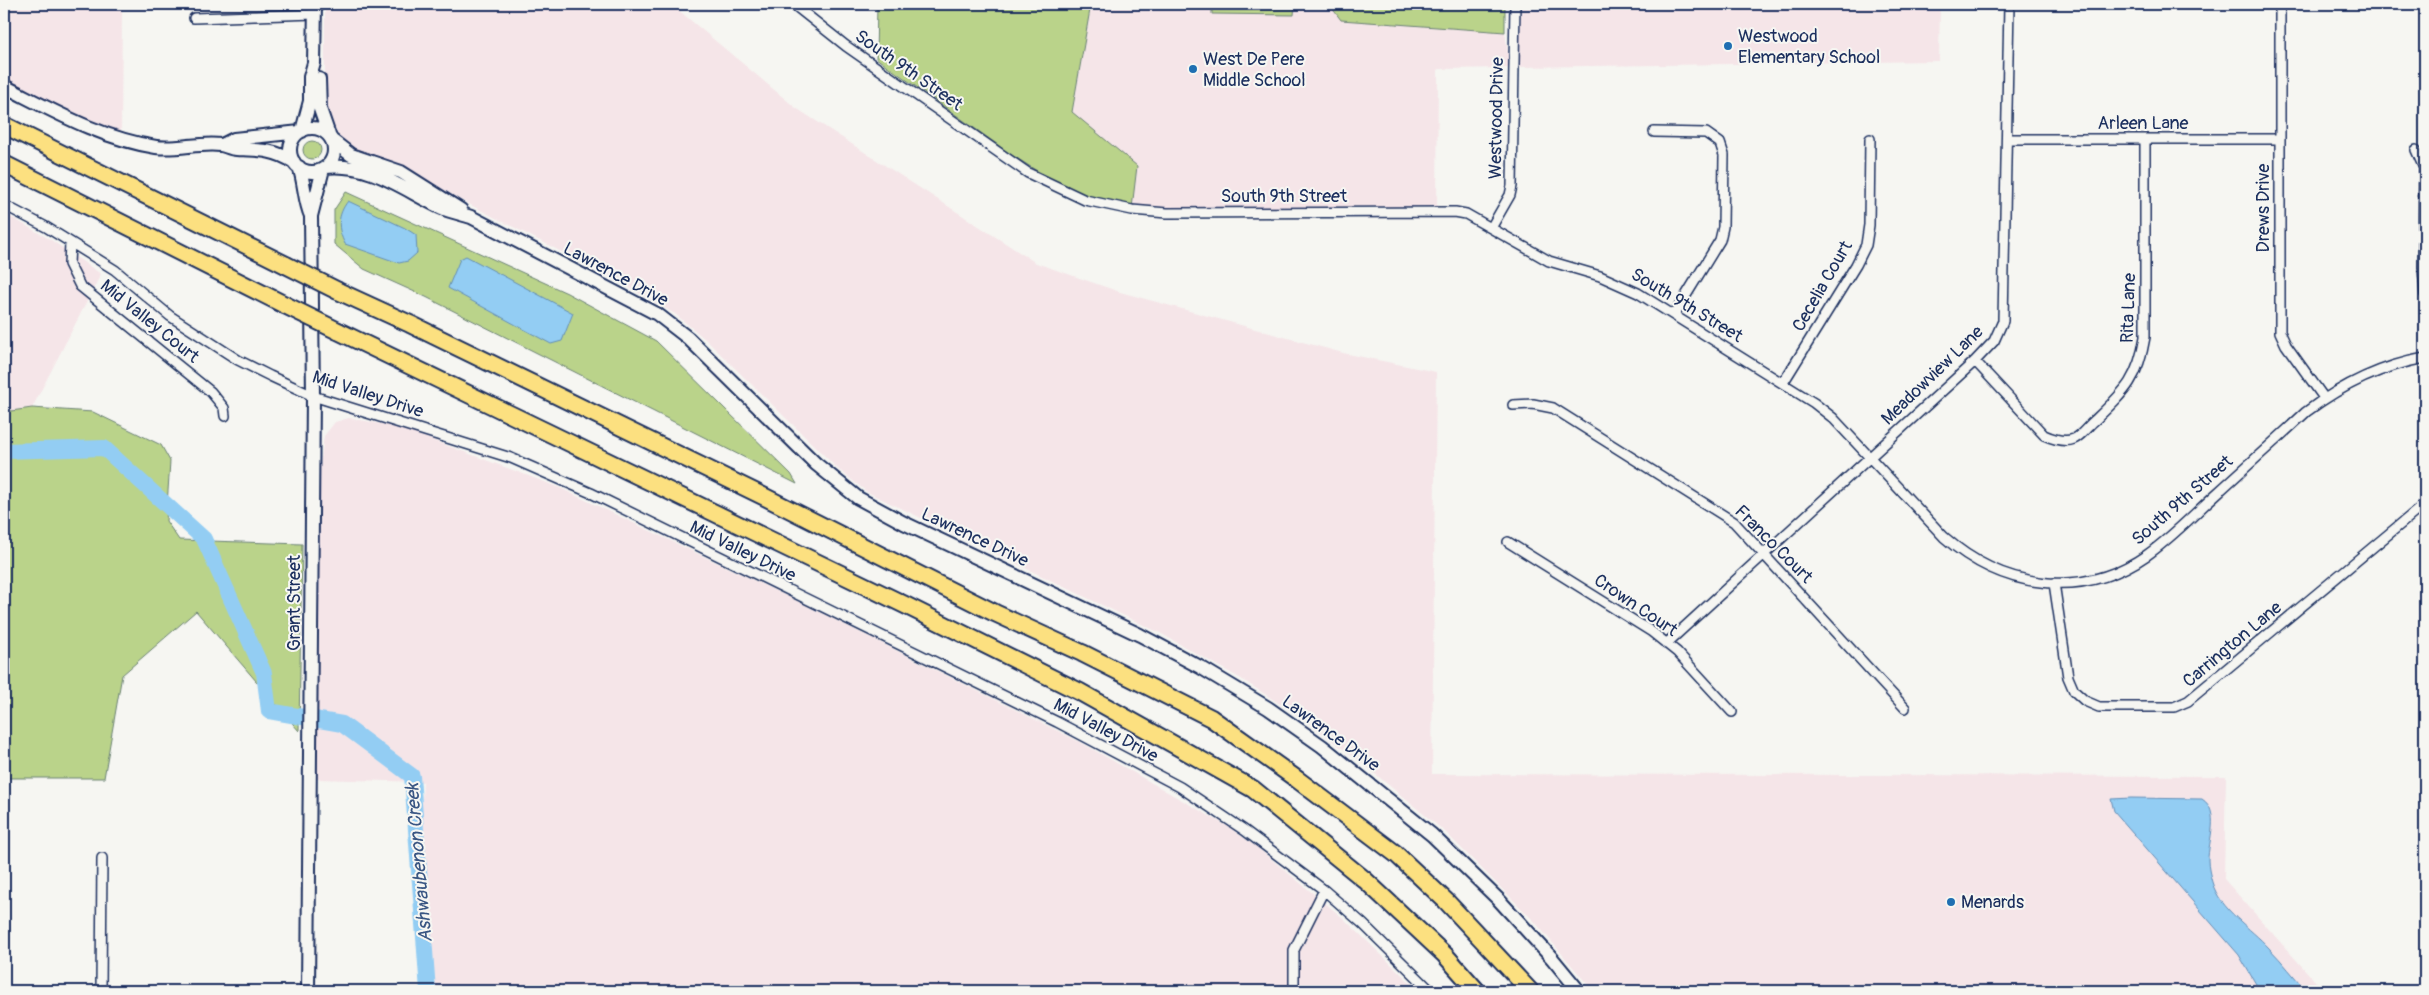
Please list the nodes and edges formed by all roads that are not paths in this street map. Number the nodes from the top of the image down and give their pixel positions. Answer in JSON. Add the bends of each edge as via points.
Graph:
{"nodes":[{"id":1,"x":793,"y":4,"type":"edge"},
{"id":2,"x":1515,"y":4,"type":"edge"},
{"id":3,"x":2009,"y":4,"type":"edge"},
{"id":4,"x":2280,"y":4,"type":"edge"},
{"id":5,"x":315,"y":9,"type":"edge"},
{"id":6,"x":194,"y":18,"type":"dead end"},
{"id":7,"x":314,"y":63,"type":"junction"},
{"id":8,"x":4,"y":86,"type":"edge"},
{"id":9,"x":4,"y":125,"type":"edge"},
{"id":10,"x":301,"y":131,"type":"junction"},
{"id":11,"x":1654,"y":132,"type":"dead end"},
{"id":12,"x":331,"y":138,"type":"junction"},
{"id":13,"x":1870,"y":139,"type":"dead end"},
{"id":14,"x":2007,"y":139,"type":"junction"},
{"id":15,"x":2145,"y":139,"type":"junction"},
{"id":16,"x":2279,"y":139,"type":"junction"},
{"id":17,"x":222,"y":145,"type":"junction"},
{"id":18,"x":2416,"y":150,"type":"dead end"},
{"id":19,"x":4,"y":164,"type":"edge"},
{"id":20,"x":297,"y":165,"type":"junction"},
{"id":21,"x":324,"y":168,"type":"junction"},
{"id":22,"x":4,"y":206,"type":"edge"},
{"id":23,"x":311,"y":216,"type":"junction"},
{"id":24,"x":471,"y":218,"type":"junction"},
{"id":25,"x":1491,"y":228,"type":"junction"},
{"id":26,"x":70,"y":243,"type":"junction"},
{"id":27,"x":2425,"y":294,"type":"edge"},
{"id":28,"x":1674,"y":315,"type":"junction"},
{"id":29,"x":2425,"y":358,"type":"edge"},
{"id":30,"x":1975,"y":361,"type":"junction"},
{"id":31,"x":1783,"y":383,"type":"junction"},
{"id":32,"x":313,"y":396,"type":"junction"},
{"id":33,"x":2324,"y":398,"type":"junction"},
{"id":34,"x":1513,"y":406,"type":"dead end"},
{"id":35,"x":225,"y":416,"type":"dead end"},
{"id":36,"x":1870,"y":457,"type":"junction"},
{"id":37,"x":2425,"y":501,"type":"edge"},
{"id":38,"x":1508,"y":542,"type":"dead end"},
{"id":39,"x":1764,"y":554,"type":"junction"},
{"id":40,"x":2054,"y":583,"type":"junction"},
{"id":41,"x":1666,"y":644,"type":"junction"},
{"id":42,"x":1905,"y":708,"type":"dead end"},
{"id":43,"x":1732,"y":712,"type":"dead end"},
{"id":44,"x":102,"y":858,"type":"dead end"},
{"id":45,"x":1324,"y":890,"type":"junction"},
{"id":46,"x":101,"y":991,"type":"edge"},
{"id":47,"x":308,"y":991,"type":"edge"},
{"id":48,"x":1294,"y":991,"type":"edge"},
{"id":49,"x":1431,"y":991,"type":"edge"},
{"id":50,"x":1477,"y":991,"type":"edge"},
{"id":51,"x":1530,"y":991,"type":"edge"},
{"id":52,"x":1579,"y":991,"type":"edge"}],
"edges":[{"from":1,"to":25,"type":"street","name":"South 9th Street","via":[[846,46],[1028,173],[1079,198],[1132,210],[1167,212],[1455,212],[1466,214]]},
{"from":2,"to":25,"type":"street","name":"Westwood Drive","via":[[1512,186]]},
{"from":3,"to":14,"type":"street","name":"Meadowview Lane"},
{"from":4,"to":16,"type":"street","name":"Drews Drive"},
{"from":5,"to":6,"type":"street"},
{"from":5,"to":7,"type":"main road"},
{"from":7,"to":10,"type":"main road","via":[[310,76],[309,109]]},
{"from":7,"to":12,"type":"main road","via":[[320,109]]},
{"from":8,"to":17,"type":"main road","via":[[75,122],[121,139],[158,147]]},
{"from":9,"to":51,"type":"highway","bridge":true,"via":[[1212,718],[1396,854],[1446,900]]},
{"from":10,"to":12,"type":"main road","via":[[316,128]]},
{"from":10,"to":17,"type":"main road","via":[[234,139]]},
{"from":10,"to":20,"type":"main road","via":[[291,149]]},
{"from":11,"to":28,"type":"street","via":[[1706,133],[1720,143],[1724,155],[1720,240]]},
{"from":12,"to":21,"type":"main road","via":[[334,156]]},
{"from":12,"to":24,"type":"main road","via":[[351,155],[401,172]]},
{"from":13,"to":31,"type":"street","name":"Cecelia Court","via":[[1866,246]]},
{"from":14,"to":15,"type":"street","name":"Arleen Lane"},
{"from":14,"to":30,"type":"street","name":"Meadowview Lane","via":[[2003,321],[1994,341]]},
{"from":15,"to":16,"type":"street","name":"Arleen Lane"},
{"from":15,"to":30,"type":"street","name":"Rita Lane","via":[[2145,337],[2142,358],[2127,388],[2074,439],[2058,441],[2044,435]]},
{"from":16,"to":33,"type":"street","name":"Drews Drive","via":[[2280,332]]},
{"from":17,"to":20,"type":"main road","via":[[233,149],[272,151]]},
{"from":18,"to":27,"type":"street","via":[[2424,168],[2422,268]]},
{"from":19,"to":50,"type":"highway","bridge":true,"via":[[285,305],[1080,692],[1253,789],[1365,880],[1445,955]]},
{"from":20,"to":21,"type":"main road","via":[[310,172]]},
{"from":20,"to":23,"type":"main road","name":"Grant Street"},
{"from":21,"to":23,"type":"main road","name":"Grant Street"},
{"from":21,"to":24,"type":"main road","name":"Lawrence Drive","via":[[363,169]]},
{"from":22,"to":26,"type":"street","name":"Mid Valley Drive"},
{"from":23,"to":32,"type":"main road","name":"Grant Street"},
{"from":24,"to":52,"type":"main road","name":"Lawrence Drive","via":[[657,314],[688,338],[816,464],[858,498],[1140,635],[1268,708],[1322,746],[1432,835],[1498,899]]},
{"from":25,"to":28,"type":"street","name":"South 9th Street","via":[[1550,261],[1619,283]]},
{"from":26,"to":32,"type":"street","name":"Mid Valley Drive","via":[[115,270],[170,316],[238,360]]},
{"from":26,"to":35,"type":"street","name":"Mid Valley Court","via":[[69,264],[80,286],[211,392],[224,408]]},
{"from":28,"to":31,"type":"street","name":"South 9th Street"},
{"from":29,"to":33,"type":"street","name":"South 9th Street","via":[[2367,375]]},
{"from":30,"to":36,"type":"street","name":"Meadowview Lane"},
{"from":31,"to":36,"type":"street","name":"South 9th Street","via":[[1833,418]]},
{"from":32,"to":45,"type":"street","name":"Mid Valley Drive","via":[[511,458],[591,493],[1056,722],[1180,788],[1244,830]]},
{"from":32,"to":47,"type":"main road","name":"Grant Street"},
{"from":33,"to":40,"type":"street","name":"South 9th Street","via":[[2146,555],[2112,573],[2090,580]]},
{"from":34,"to":39,"type":"street","name":"Franco Court","via":[[1533,404],[1553,408],[1734,522]]},
{"from":36,"to":39,"type":"street","name":"Meadowview Lane"},
{"from":36,"to":40,"type":"street","name":"South 9th Street","via":[[1944,538],[1974,561],[2010,577]]},
{"from":37,"to":40,"type":"street","name":"Carrington Lane","via":[[2188,701],[2174,707],[2099,707],[2074,691],[2068,677]]},
{"from":38,"to":41,"type":"street","name":"Crown Court"},
{"from":39,"to":41,"type":"street","name":"Meadowview Lane"},
{"from":39,"to":42,"type":"street","name":"Franco Court"},
{"from":41,"to":43,"type":"street","name":"Crown Court"},
{"from":44,"to":46,"type":"street"},
{"from":45,"to":48,"type":"street","via":[[1294,950]]},
{"from":45,"to":49,"type":"street","name":"Mid Valley Drive"}]}
